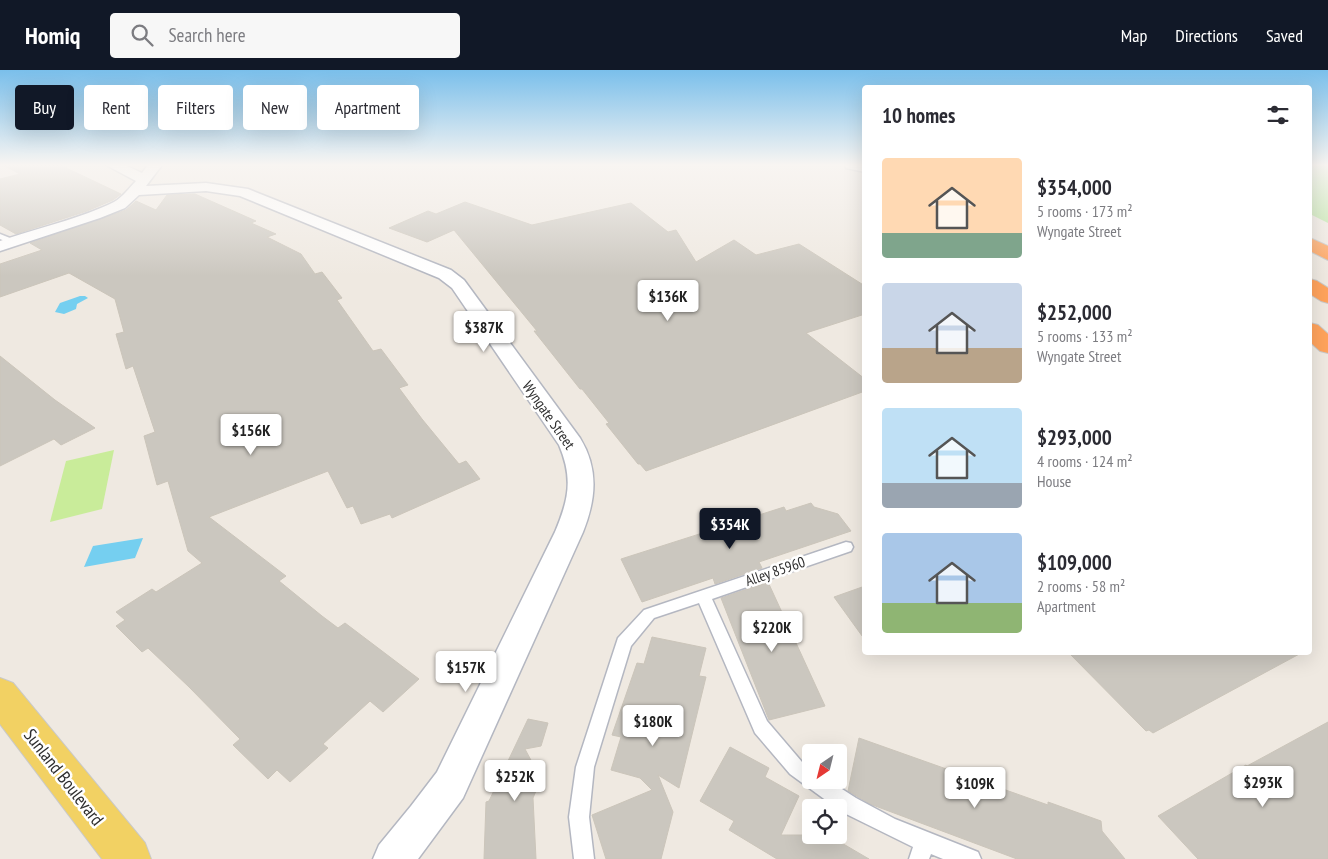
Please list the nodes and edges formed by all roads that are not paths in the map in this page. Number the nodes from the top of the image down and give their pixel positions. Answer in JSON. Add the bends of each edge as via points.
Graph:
{"nodes":[{"id":1,"x":125,"y":202,"type":"edge"},
{"id":2,"x":267,"y":202,"type":"edge"},
{"id":3,"x":1312,"y":235,"type":"edge"},
{"id":4,"x":4,"y":241,"type":"edge"},
{"id":5,"x":1312,"y":244,"type":"edge"},
{"id":6,"x":1328,"y":244,"type":"edge"},
{"id":7,"x":1328,"y":254,"type":"edge"},
{"id":8,"x":1312,"y":286,"type":"edge"},
{"id":9,"x":1328,"y":297,"type":"edge"},
{"id":10,"x":1312,"y":332,"type":"edge"},
{"id":11,"x":1328,"y":346,"type":"edge"},
{"id":12,"x":846,"y":547,"type":"dead end"},
{"id":13,"x":703,"y":596,"type":"junction"},
{"id":14,"x":0,"y":695,"type":"edge"},
{"id":15,"x":802,"y":772,"type":"edge"},
{"id":16,"x":824,"y":789,"type":"edge"},
{"id":17,"x":922,"y":851,"type":"edge"},
{"id":18,"x":129,"y":859,"type":"edge"},
{"id":19,"x":393,"y":859,"type":"edge"},
{"id":20,"x":584,"y":859,"type":"edge"},
{"id":21,"x":971,"y":859,"type":"edge"}],
"edges":[{"from":1,"to":4,"type":"street","via":[[106,211]]},
{"from":2,"to":19,"type":"street","name":"Wyngate Street","via":[[439,271],[458,284],[571,444],[582,474],[580,506],[567,537],[450,784]]},
{"from":3,"to":6,"type":"highway"},
{"from":5,"to":7,"type":"highway"},
{"from":8,"to":9,"type":"highway"},
{"from":10,"to":11,"type":"highway"},
{"from":12,"to":13,"type":"lane","name":"Alley 85960"},
{"from":13,"to":15,"type":"lane","via":[[761,727]]},
{"from":13,"to":20,"type":"lane","name":"Alley 85960","via":[[649,614],[624,643],[585,766],[579,817]]},
{"from":14,"to":18,"type":"main road","name":"Sunland Boulevard"},
{"from":16,"to":17,"type":"lane"},
{"from":17,"to":21,"type":"lane"}]}
